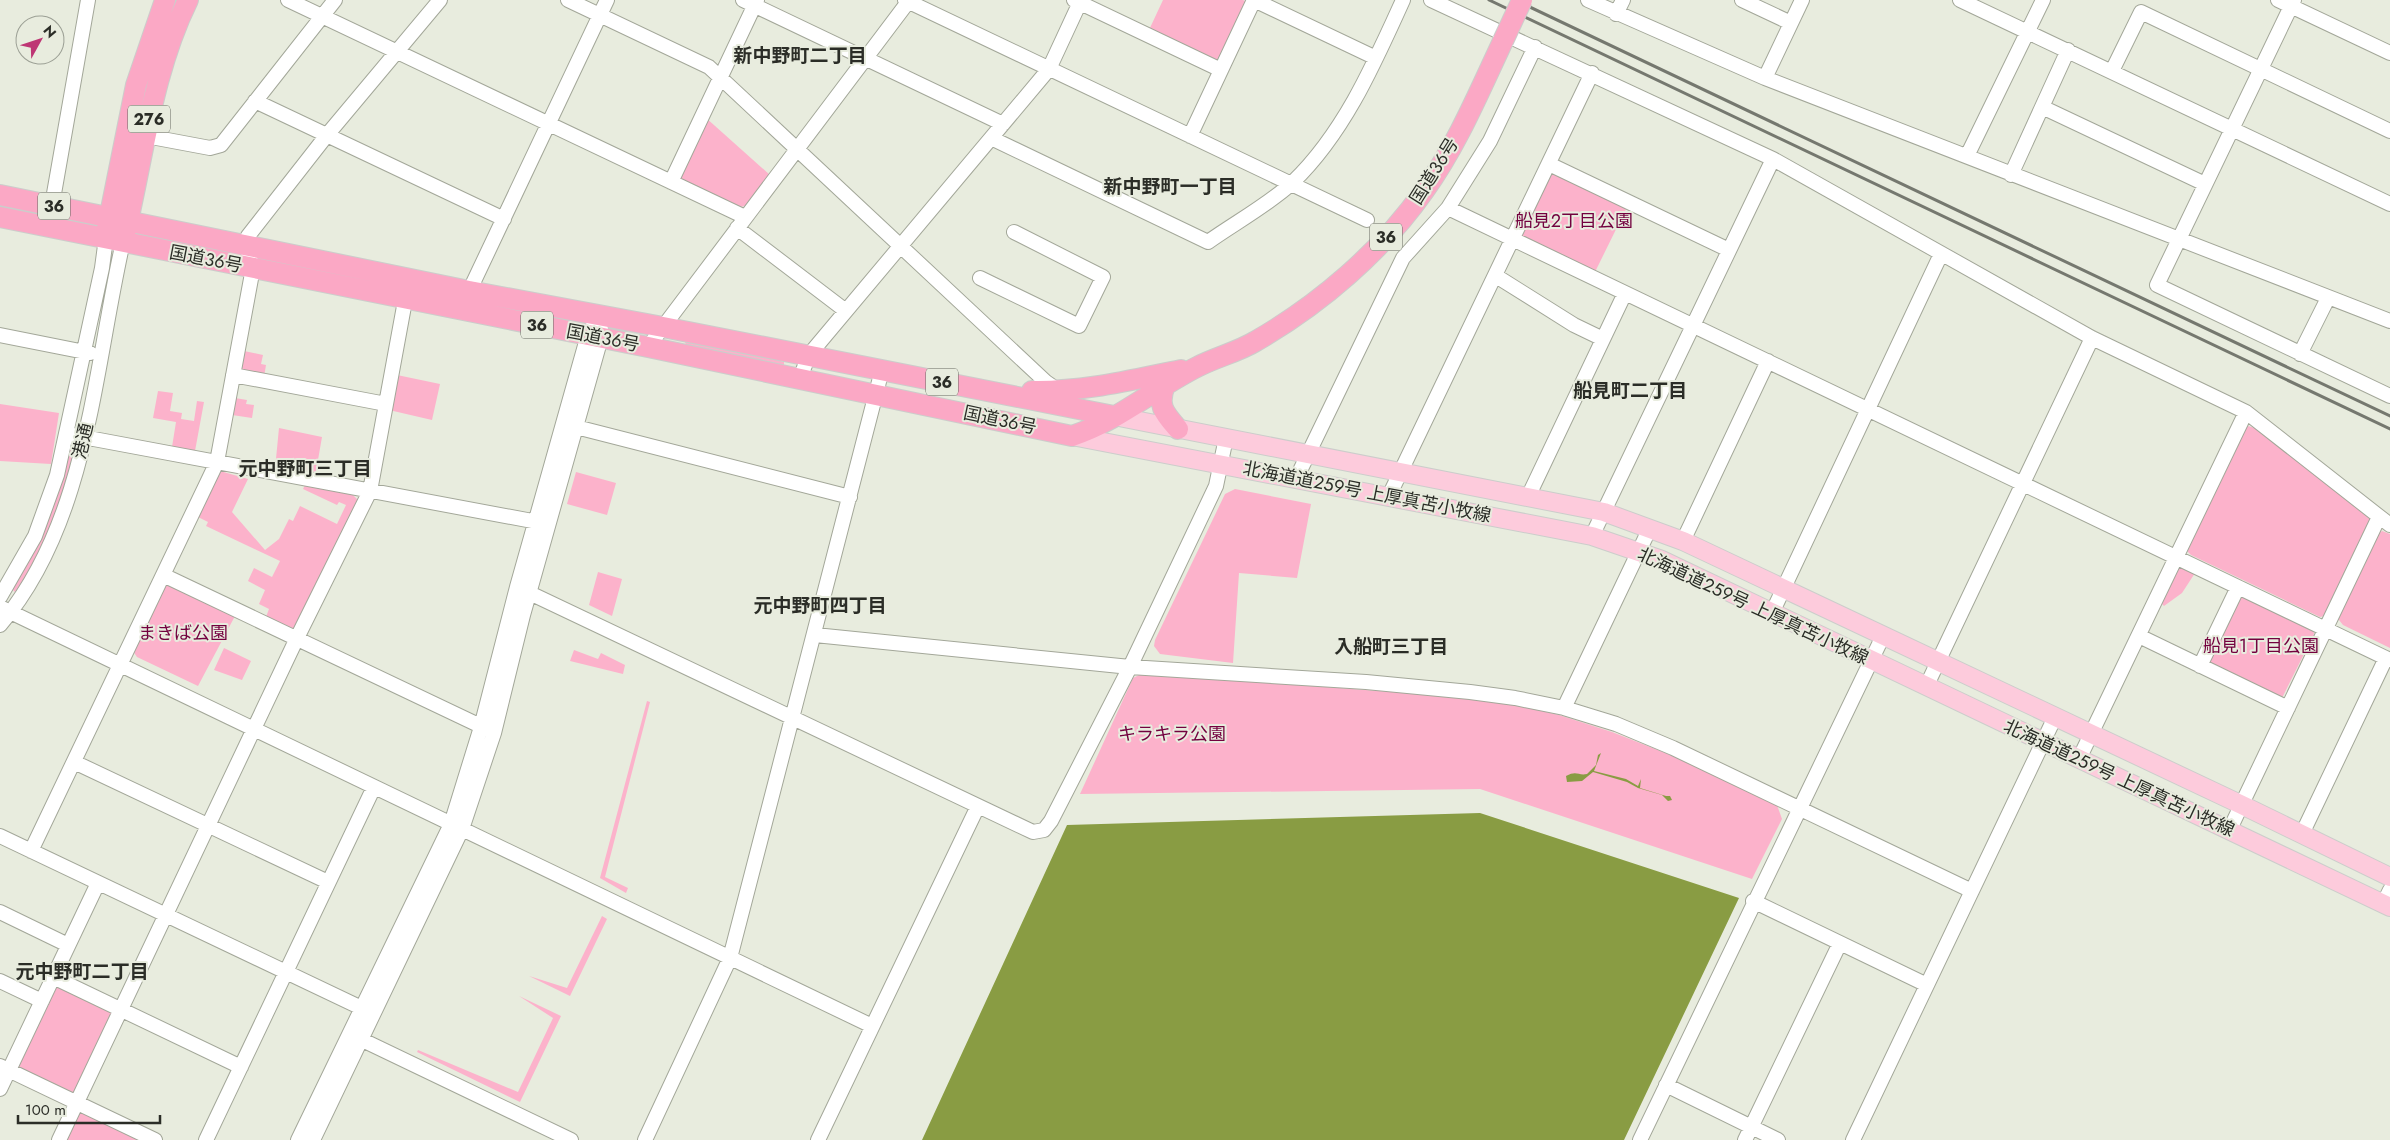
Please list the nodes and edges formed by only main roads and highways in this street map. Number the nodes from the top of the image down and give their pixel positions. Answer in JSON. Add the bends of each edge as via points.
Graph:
{"nodes":[{"id":1,"x":165,"y":0,"type":"edge"},
{"id":2,"x":188,"y":0,"type":"edge"},
{"id":3,"x":1522,"y":0,"type":"edge"},
{"id":4,"x":0,"y":195,"type":"edge"},
{"id":5,"x":0,"y":217,"type":"edge"},
{"id":6,"x":109,"y":217,"type":"junction"},
{"id":7,"x":128,"y":221,"type":"junction"},
{"id":8,"x":115,"y":240,"type":"junction"},
{"id":9,"x":1198,"y":366,"type":"junction"},
{"id":10,"x":1135,"y":379,"type":"junction"},
{"id":11,"x":1165,"y":385,"type":"junction"},
{"id":12,"x":983,"y":390,"type":"junction"},
{"id":13,"x":1110,"y":417,"type":"junction"},
{"id":14,"x":1178,"y":429,"type":"junction"},
{"id":15,"x":1072,"y":436,"type":"junction"},
{"id":16,"x":1122,"y":445,"type":"junction"},
{"id":17,"x":2390,"y":877,"type":"edge"},
{"id":18,"x":2388,"y":900,"type":"edge"}],
"edges":[{"from":1,"to":6,"type":"highway","number":"276","via":[[136,85]]},
{"from":2,"to":7,"type":"highway","number":"276","via":[[158,80]]},
{"from":3,"to":9,"type":"highway","name":"国道36号","number":"36","bridge":true,"via":[[1449,152],[1399,224],[1354,269],[1301,312],[1255,342]]},
{"from":4,"to":6,"type":"highway","name":"国道36号","number":"36"},
{"from":5,"to":8,"type":"highway","name":"国道36号","number":"36"},
{"from":6,"to":7,"type":"highway","name":"国道36号","number":"36"},
{"from":6,"to":8,"type":"highway","number":"276"},
{"from":7,"to":8,"type":"highway","number":"276"},
{"from":7,"to":12,"type":"highway","name":"国道36号","number":"36","via":[[469,291]]},
{"from":8,"to":15,"type":"highway","name":"国道36号","number":"36"},
{"from":9,"to":10,"type":"highway","name":"国道36号","number":"36"},
{"from":9,"to":11,"type":"highway","name":"国道36号","number":"36"},
{"from":10,"to":12,"type":"highway","name":"国道36号","number":"36","via":[[1101,387],[1059,391]]},
{"from":10,"to":13,"type":"highway","number":"36","via":[[1113,396]]},
{"from":11,"to":13,"type":"highway","name":"国道36号","number":"36"},
{"from":11,"to":14,"type":"highway","via":[[1160,396],[1163,412]]},
{"from":12,"to":13,"type":"highway","name":"国道36号","number":"36"},
{"from":13,"to":14,"type":"main road","name":"北海道道259号 上厚真苫小牧線"},
{"from":13,"to":15,"type":"highway","name":"国道36号","number":"36","via":[[1094,429]]},
{"from":13,"to":16,"type":"main road"},
{"from":14,"to":17,"type":"main road","name":"北海道道259号 上厚真苫小牧線","via":[[1604,512],[1650,528],[1938,661]]},
{"from":15,"to":16,"type":"main road","name":"北海道道259号 上厚真苫小牧線"},
{"from":16,"to":18,"type":"main road","name":"北海道道259号 上厚真苫小牧線","via":[[1592,536],[1662,560],[2229,831]]}]}
